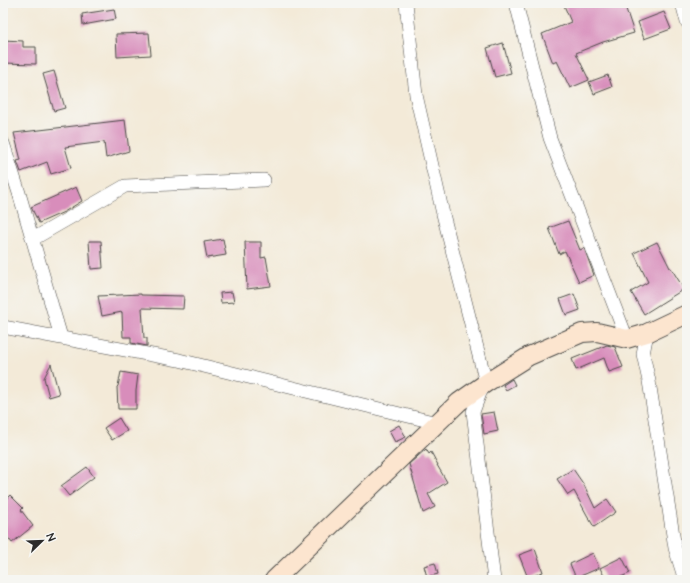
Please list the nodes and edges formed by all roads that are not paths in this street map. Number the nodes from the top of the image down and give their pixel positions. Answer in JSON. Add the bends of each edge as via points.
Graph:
{"nodes":[{"id":1,"x":406,"y":3,"type":"edge"},
{"id":2,"x":516,"y":3,"type":"edge"},
{"id":3,"x":682,"y":3,"type":"edge"},
{"id":4,"x":687,"y":22,"type":"edge"},
{"id":5,"x":3,"y":143,"type":"edge"},
{"id":6,"x":264,"y":180,"type":"dead end"},
{"id":7,"x":33,"y":239,"type":"junction"},
{"id":8,"x":687,"y":314,"type":"edge"},
{"id":9,"x":3,"y":327,"type":"edge"},
{"id":10,"x":647,"y":333,"type":"junction"},
{"id":11,"x":62,"y":337,"type":"junction"},
{"id":12,"x":627,"y":339,"type":"junction"},
{"id":13,"x":486,"y":382,"type":"junction"},
{"id":14,"x":437,"y":423,"type":"junction"},
{"id":15,"x":274,"y":580,"type":"edge"},
{"id":16,"x":494,"y":580,"type":"edge"},
{"id":17,"x":685,"y":580,"type":"edge"}],
"edges":[{"from":1,"to":13,"type":"street","via":[[416,95]]},
{"from":2,"to":12,"type":"street","via":[[550,138]]},
{"from":3,"to":4,"type":"street"},
{"from":5,"to":7,"type":"street"},
{"from":6,"to":7,"type":"street","via":[[125,186]]},
{"from":7,"to":11,"type":"street"},
{"from":8,"to":10,"type":"street"},
{"from":9,"to":11,"type":"street"},
{"from":10,"to":12,"type":"street"},
{"from":10,"to":17,"type":"street","via":[[643,354],[675,548]]},
{"from":11,"to":14,"type":"street","via":[[179,360]]},
{"from":12,"to":13,"type":"street","via":[[597,332],[582,333],[529,356]]},
{"from":13,"to":14,"type":"street"},
{"from":13,"to":16,"type":"street","via":[[473,412]]},
{"from":14,"to":15,"type":"street"}]}
